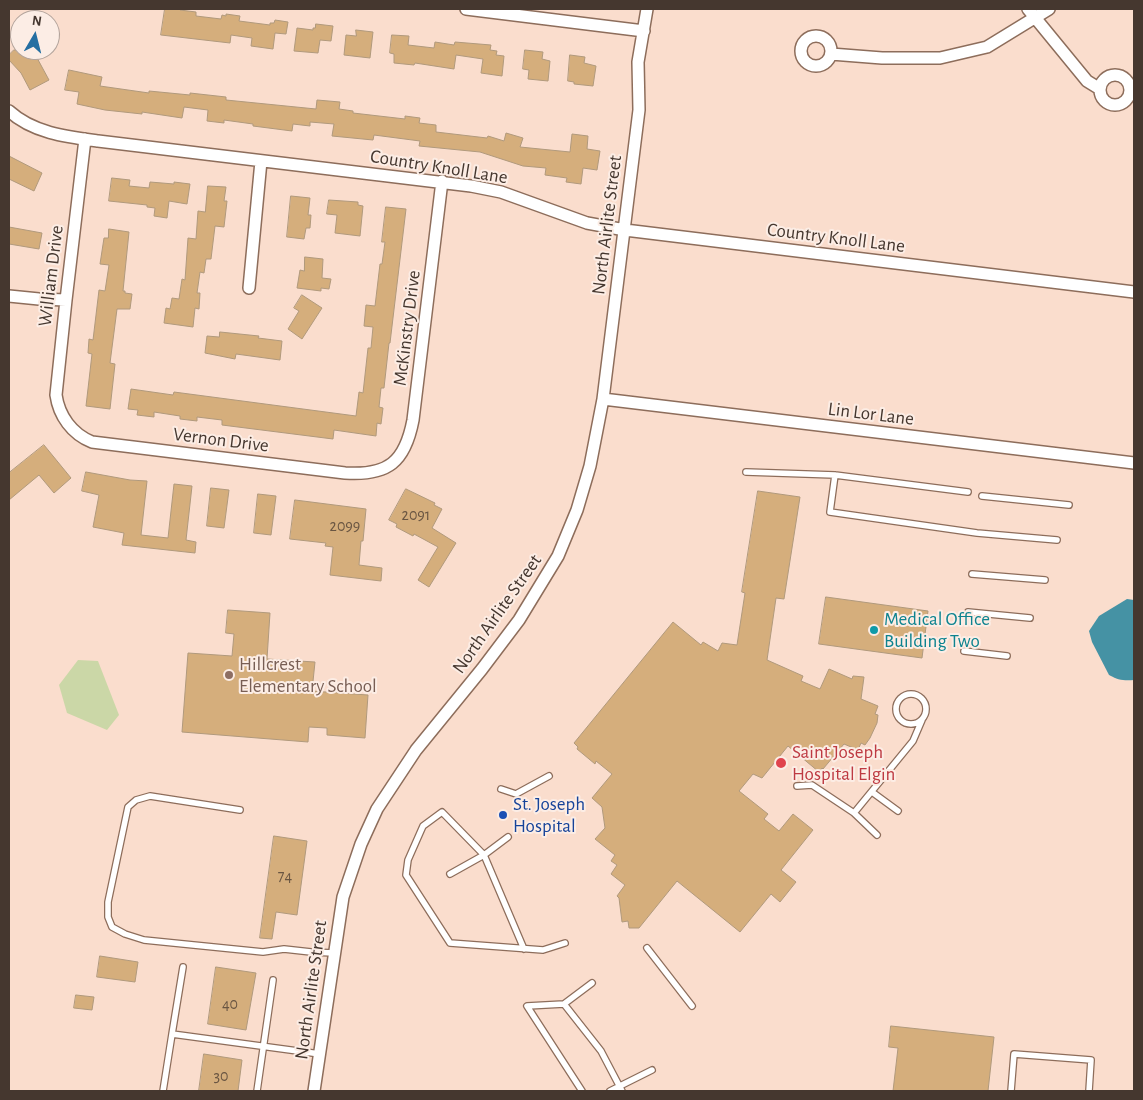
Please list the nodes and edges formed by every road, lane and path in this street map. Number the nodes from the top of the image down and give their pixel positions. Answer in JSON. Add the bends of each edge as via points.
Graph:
{"nodes":[{"id":1,"x":466,"y":9,"type":"edge"},
{"id":2,"x":647,"y":9,"type":"edge"},
{"id":3,"x":1028,"y":9,"type":"edge"},
{"id":4,"x":1049,"y":9,"type":"edge"},
{"id":5,"x":1036,"y":18,"type":"junction"},
{"id":6,"x":644,"y":31,"type":"junction"},
{"id":7,"x":831,"y":54,"type":"dead end"},
{"id":8,"x":1100,"y":89,"type":"dead end"},
{"id":9,"x":9,"y":110,"type":"edge"},
{"id":10,"x":85,"y":139,"type":"junction"},
{"id":11,"x":261,"y":161,"type":"junction"},
{"id":12,"x":442,"y":181,"type":"junction"},
{"id":13,"x":625,"y":230,"type":"junction"},
{"id":14,"x":249,"y":288,"type":"dead end"},
{"id":15,"x":1134,"y":292,"type":"edge"},
{"id":16,"x":9,"y":296,"type":"edge"},
{"id":17,"x":66,"y":300,"type":"junction"},
{"id":18,"x":603,"y":400,"type":"junction"},
{"id":19,"x":64,"y":416,"type":"joint"},
{"id":20,"x":1134,"y":463,"type":"edge"},
{"id":21,"x":384,"y":468,"type":"joint"},
{"id":22,"x":746,"y":472,"type":"dead end"},
{"id":23,"x":835,"y":475,"type":"junction"},
{"id":24,"x":968,"y":492,"type":"dead end"},
{"id":25,"x":982,"y":496,"type":"dead end"},
{"id":26,"x":1069,"y":505,"type":"dead end"},
{"id":27,"x":1057,"y":540,"type":"dead end"},
{"id":28,"x":972,"y":574,"type":"dead end"},
{"id":29,"x":1045,"y":580,"type":"dead end"},
{"id":30,"x":968,"y":612,"type":"dead end"},
{"id":31,"x":1030,"y":618,"type":"dead end"},
{"id":32,"x":964,"y":650,"type":"dead end"},
{"id":33,"x":1007,"y":656,"type":"dead end"},
{"id":34,"x":922,"y":720,"type":"junction"},
{"id":35,"x":549,"y":776,"type":"dead end"},
{"id":36,"x":797,"y":786,"type":"dead end"},
{"id":37,"x":501,"y":790,"type":"dead end"},
{"id":38,"x":872,"y":792,"type":"junction"},
{"id":39,"x":240,"y":810,"type":"dead end"},
{"id":40,"x":898,"y":811,"type":"dead end"},
{"id":41,"x":854,"y":813,"type":"junction"},
{"id":42,"x":877,"y":835,"type":"dead end"},
{"id":43,"x":508,"y":837,"type":"dead end"},
{"id":44,"x":484,"y":855,"type":"junction"},
{"id":45,"x":450,"y":874,"type":"dead end"},
{"id":46,"x":565,"y":943,"type":"dead end"},
{"id":47,"x":648,"y":948,"type":"dead end"},
{"id":48,"x":524,"y":949,"type":"junction"},
{"id":49,"x":334,"y":953,"type":"junction"},
{"id":50,"x":183,"y":967,"type":"dead end"},
{"id":51,"x":273,"y":980,"type":"dead end"},
{"id":52,"x":592,"y":983,"type":"dead end"},
{"id":53,"x":564,"y":1004,"type":"junction"},
{"id":54,"x":692,"y":1006,"type":"dead end"},
{"id":55,"x":172,"y":1034,"type":"junction"},
{"id":56,"x":263,"y":1046,"type":"junction"},
{"id":57,"x":320,"y":1054,"type":"junction"},
{"id":58,"x":652,"y":1070,"type":"dead end"},
{"id":59,"x":621,"y":1089,"type":"edge"},
{"id":60,"x":163,"y":1091,"type":"edge"},
{"id":61,"x":257,"y":1091,"type":"edge"},
{"id":62,"x":314,"y":1091,"type":"edge"},
{"id":63,"x":582,"y":1091,"type":"edge"},
{"id":64,"x":610,"y":1091,"type":"edge"},
{"id":65,"x":1011,"y":1091,"type":"edge"},
{"id":66,"x":1089,"y":1091,"type":"edge"}],
"edges":[{"from":1,"to":6,"type":"street"},
{"from":2,"to":6,"type":"street","name":"North Airlite Street"},
{"from":3,"to":5,"type":"street"},
{"from":4,"to":5,"type":"street"},
{"from":5,"to":7,"type":"street","via":[[986,47],[940,58]]},
{"from":5,"to":8,"type":"street","via":[[1087,81]]},
{"from":6,"to":13,"type":"street","name":"North Airlite Street","via":[[638,62],[639,110]]},
{"from":9,"to":10,"type":"street","name":"Country Knoll Lane","via":[[36,128]]},
{"from":10,"to":11,"type":"street","name":"Country Knoll Lane"},
{"from":10,"to":17,"type":"street","name":"William Drive"},
{"from":11,"to":12,"type":"street","name":"Country Knoll Lane"},
{"from":11,"to":14,"type":"street"},
{"from":12,"to":13,"type":"street","name":"Country Knoll Lane","via":[[501,192],[587,223]]},
{"from":12,"to":21,"type":"street","name":"McKinstry Drive","via":[[414,420],[400,457]]},
{"from":13,"to":15,"type":"street","name":"Country Knoll Lane"},
{"from":13,"to":18,"type":"street","name":"North Airlite Street"},
{"from":16,"to":17,"type":"street"},
{"from":17,"to":19,"type":"street","name":"William Drive","via":[[56,394]]},
{"from":18,"to":20,"type":"street","name":"Lin Lor Lane"},
{"from":18,"to":49,"type":"street","name":"North Airlite Street","via":[[590,466],[558,556],[519,620],[416,750],[377,809],[343,897]]},
{"from":19,"to":21,"type":"street","name":"Vernon Drive","via":[[78,435],[92,442],[345,473],[366,473]]},
{"from":22,"to":23,"type":"lane"},
{"from":23,"to":24,"type":"lane"},
{"from":23,"to":27,"type":"lane","via":[[830,512]]},
{"from":25,"to":26,"type":"lane"},
{"from":28,"to":29,"type":"lane"},
{"from":30,"to":31,"type":"lane"},
{"from":32,"to":33,"type":"lane"},
{"from":34,"to":34,"type":"lane","via":[[926,710],[924,700],[910,693],[901,697],[896,712],[902,721],[912,724]]},
{"from":34,"to":38,"type":"lane","via":[[912,741]]},
{"from":35,"to":37,"type":"lane","via":[[516,794]]},
{"from":36,"to":41,"type":"lane","via":[[812,784]]},
{"from":38,"to":40,"type":"lane"},
{"from":38,"to":41,"type":"lane"},
{"from":39,"to":49,"type":"lane","via":[[150,796],[136,800],[128,807],[108,902],[108,918],[112,927],[144,940],[264,952],[284,949]]},
{"from":41,"to":42,"type":"lane"},
{"from":43,"to":44,"type":"lane"},
{"from":44,"to":45,"type":"lane"},
{"from":44,"to":48,"type":"lane"},
{"from":44,"to":48,"type":"lane","via":[[442,812],[424,826],[408,860],[406,875],[450,943]]},
{"from":46,"to":48,"type":"lane","via":[[543,950]]},
{"from":47,"to":54,"type":"lane"},
{"from":49,"to":57,"type":"street","name":"North Airlite Street"},
{"from":50,"to":55,"type":"lane"},
{"from":51,"to":56,"type":"lane"},
{"from":52,"to":53,"type":"lane"},
{"from":53,"to":59,"type":"lane","via":[[601,1051]]},
{"from":53,"to":63,"type":"lane","via":[[528,1006]]},
{"from":55,"to":56,"type":"lane"},
{"from":55,"to":60,"type":"lane"},
{"from":56,"to":57,"type":"lane"},
{"from":56,"to":61,"type":"lane"},
{"from":57,"to":62,"type":"street","name":"North Airlite Street"},
{"from":58,"to":59,"type":"lane"},
{"from":59,"to":64,"type":"lane"},
{"from":65,"to":66,"type":"lane","via":[[1014,1054],[1091,1060]]}]}
